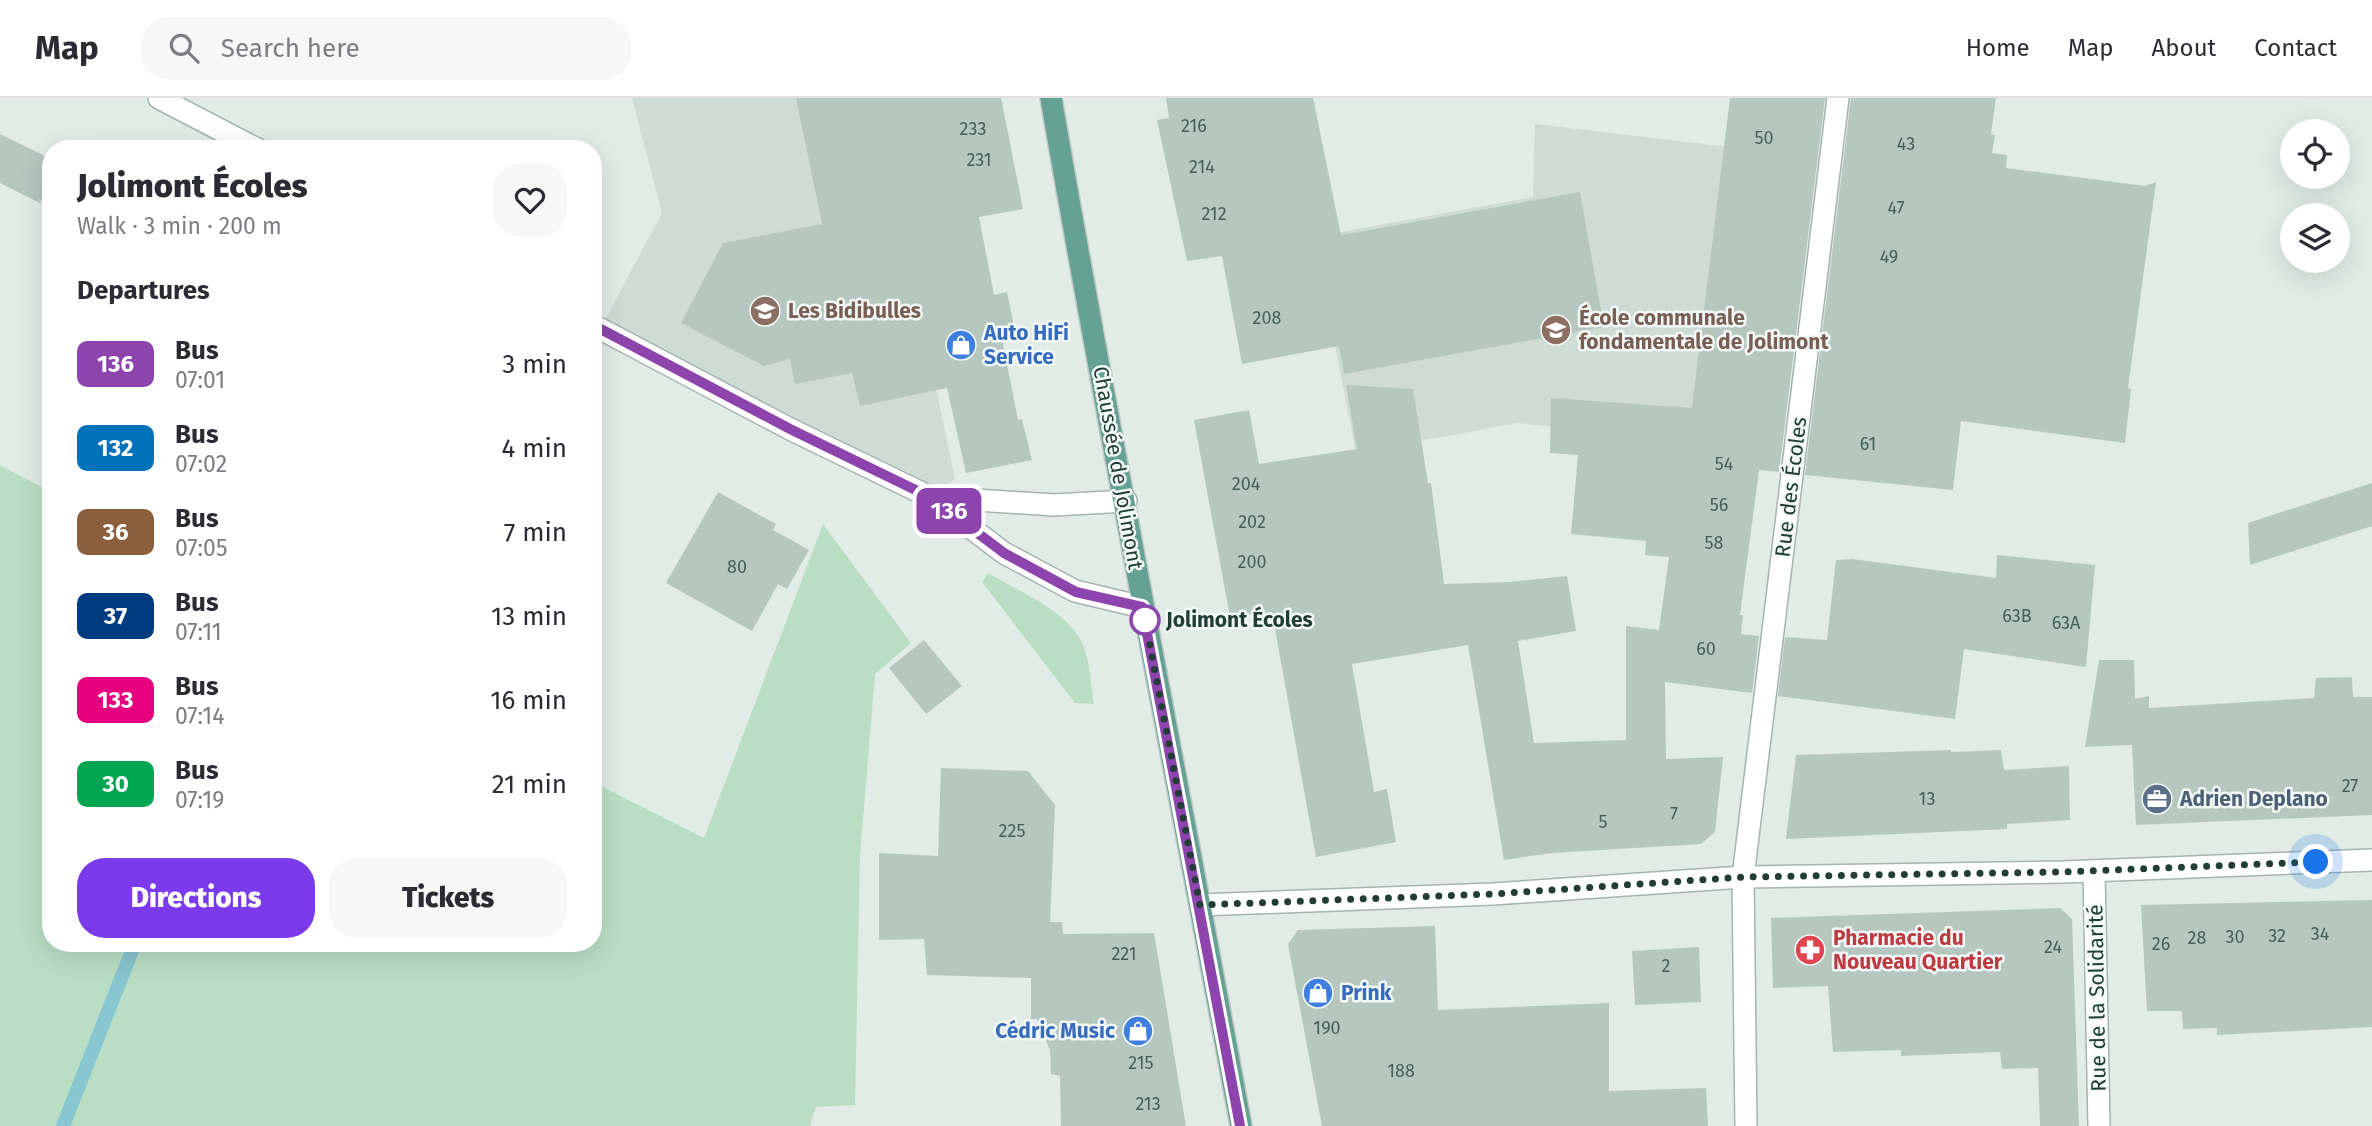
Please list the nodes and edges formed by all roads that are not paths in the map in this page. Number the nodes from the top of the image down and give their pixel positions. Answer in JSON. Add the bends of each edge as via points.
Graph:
{"nodes":[{"id":1,"x":159,"y":98,"type":"edge"},
{"id":2,"x":1051,"y":98,"type":"edge"},
{"id":3,"x":1838,"y":98,"type":"edge"},
{"id":4,"x":240,"y":140,"type":"edge"},
{"id":5,"x":602,"y":330,"type":"edge"},
{"id":6,"x":930,"y":497,"type":"junction"},
{"id":7,"x":1126,"y":500,"type":"junction"},
{"id":8,"x":1142,"y":607,"type":"junction"},
{"id":9,"x":2372,"y":860,"type":"edge"},
{"id":10,"x":2094,"y":871,"type":"junction"},
{"id":11,"x":1743,"y":877,"type":"junction"},
{"id":12,"x":1200,"y":905,"type":"junction"},
{"id":13,"x":1241,"y":1126,"type":"edge"},
{"id":14,"x":1746,"y":1126,"type":"edge"},
{"id":15,"x":2099,"y":1126,"type":"edge"}],
"edges":[{"from":1,"to":4,"type":"street"},
{"from":2,"to":7,"type":"main road","name":"Chaussée de Jolimont"},
{"from":3,"to":11,"type":"street","name":"Rue des Écoles"},
{"from":5,"to":6,"type":"street"},
{"from":6,"to":7,"type":"street","via":[[1054,505]]},
{"from":6,"to":8,"type":"street","via":[[1004,553],[1076,592]]},
{"from":7,"to":8,"type":"main road","name":"Chaussée de Jolimont"},
{"from":8,"to":12,"type":"main road","name":"Chaussée de Jolimont"},
{"from":9,"to":10,"type":"street"},
{"from":10,"to":11,"type":"street"},
{"from":10,"to":15,"type":"street","name":"Rue de la Solidarité"},
{"from":11,"to":12,"type":"street","via":[[1493,894]]},
{"from":11,"to":14,"type":"street","name":"Rue des Écoles"},
{"from":12,"to":13,"type":"main road","name":"Chaussée de Jolimont"}]}
